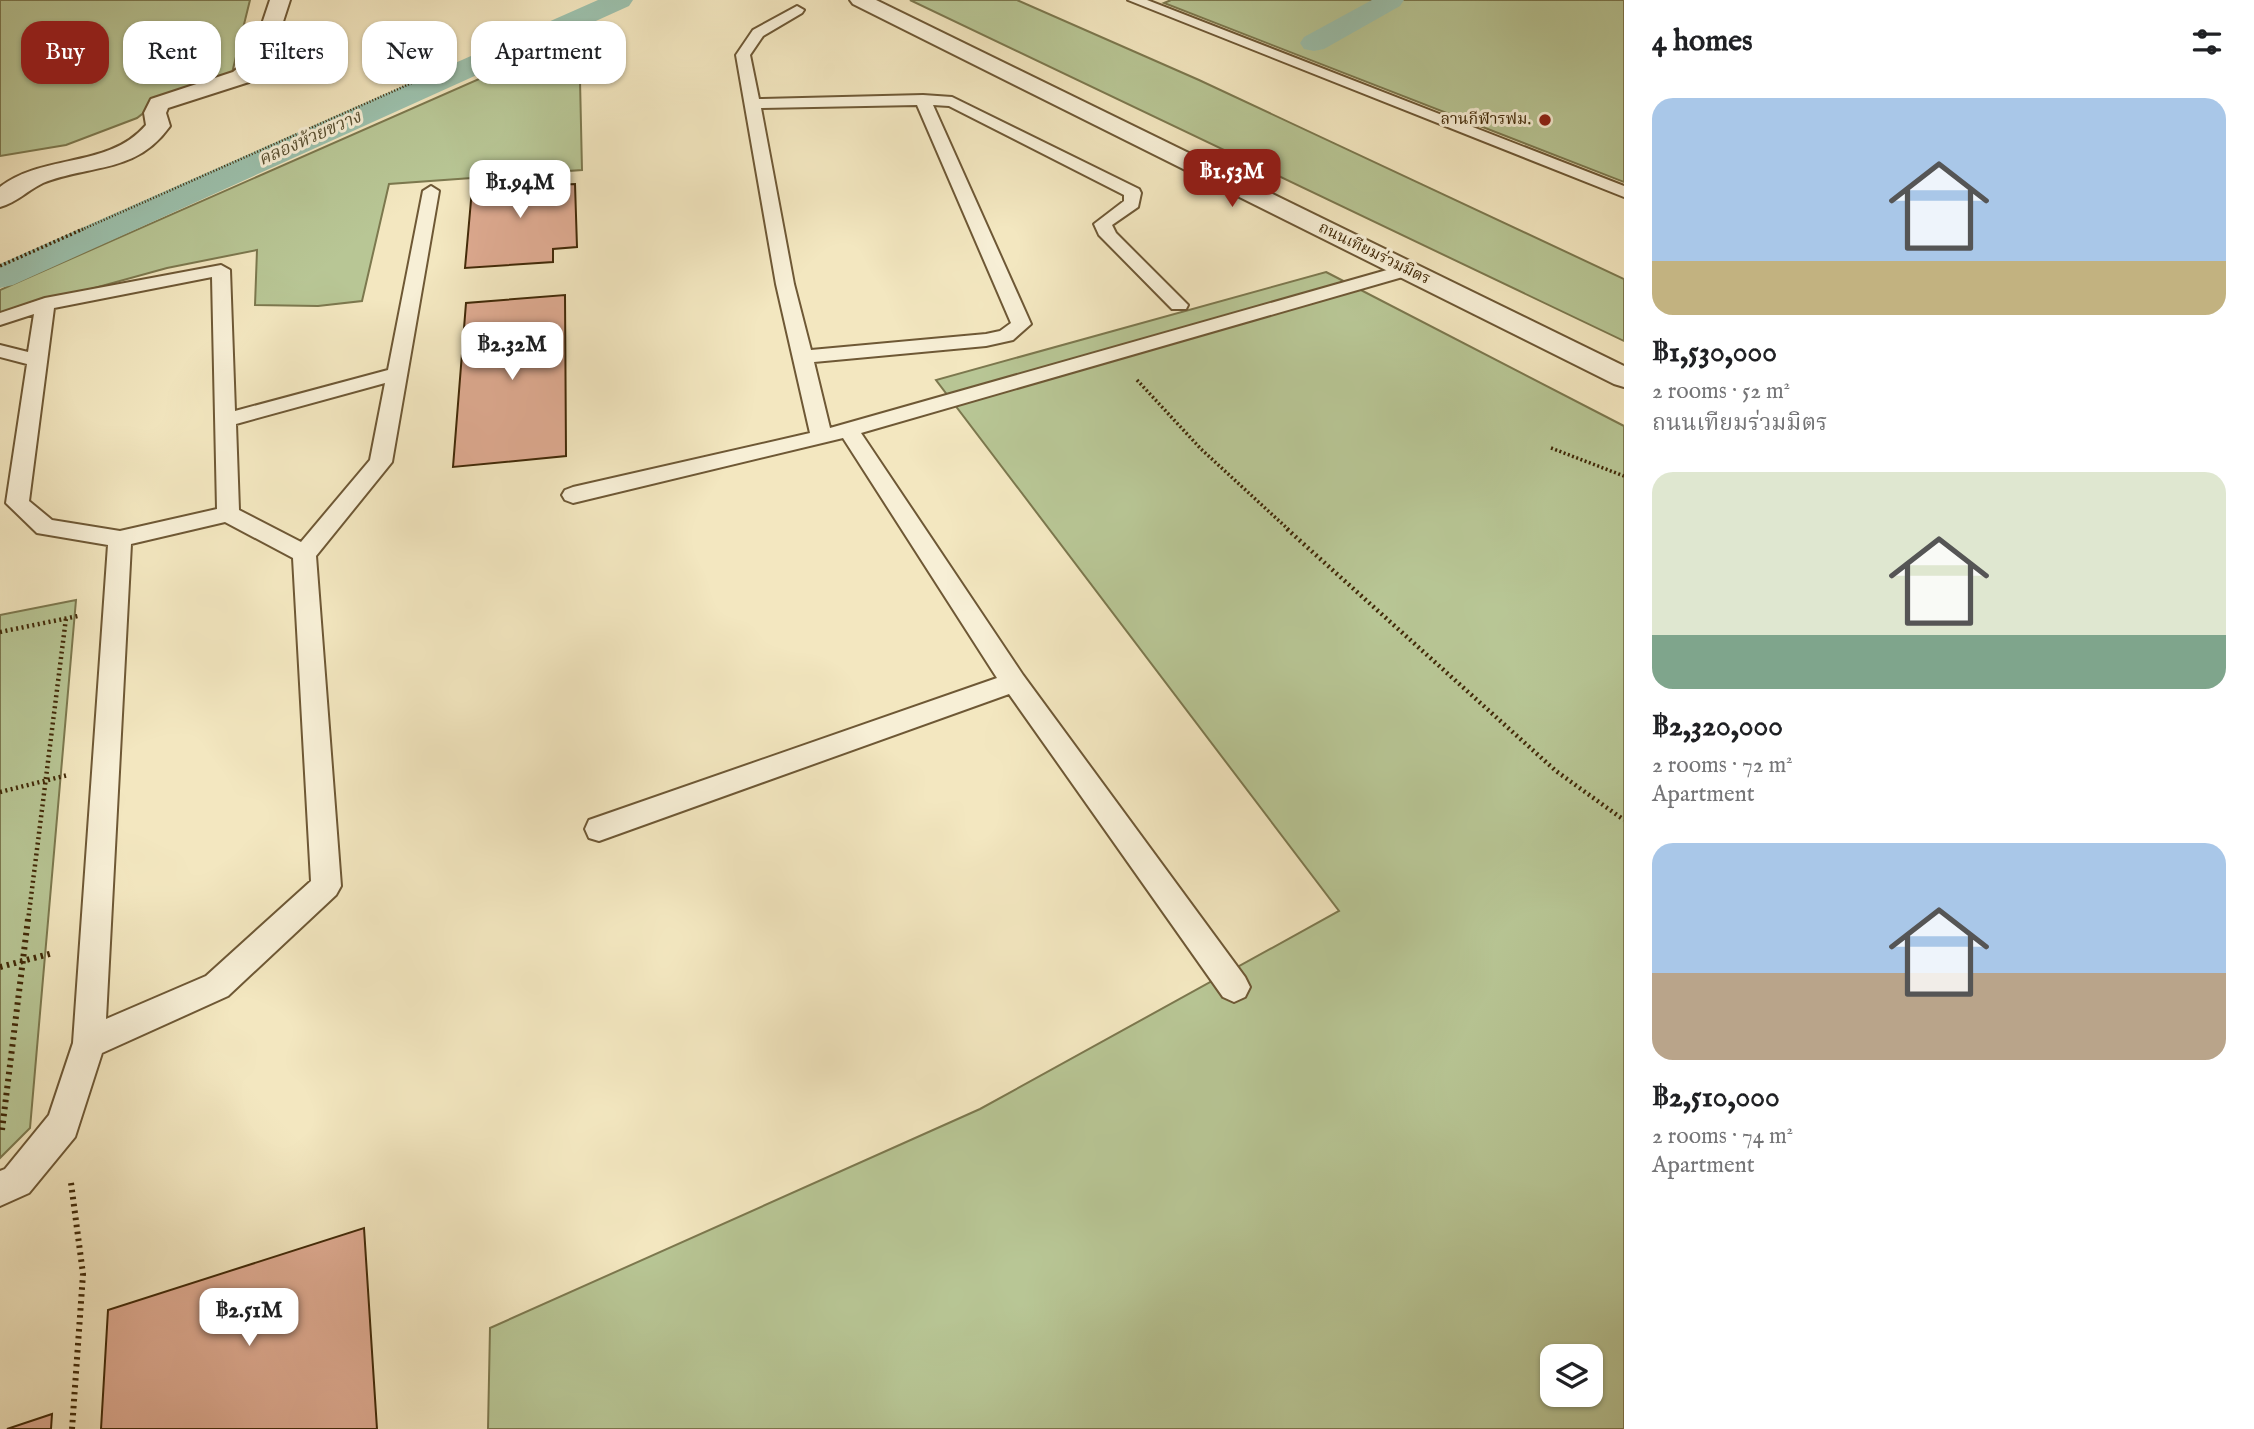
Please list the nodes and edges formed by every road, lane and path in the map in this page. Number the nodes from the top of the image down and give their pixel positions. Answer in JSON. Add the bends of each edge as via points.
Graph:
{"nodes":[{"id":1,"x":281,"y":0,"type":"edge"},
{"id":2,"x":860,"y":0,"type":"edge"},
{"id":3,"x":1135,"y":0,"type":"edge"},
{"id":4,"x":797,"y":10,"type":"dead end"},
{"id":5,"x":410,"y":84,"type":"edge"},
{"id":6,"x":923,"y":100,"type":"junction"},
{"id":7,"x":751,"y":104,"type":"junction"},
{"id":8,"x":431,"y":191,"type":"dead end"},
{"id":9,"x":1624,"y":192,"type":"edge"},
{"id":10,"x":0,"y":199,"type":"edge"},
{"id":11,"x":0,"y":266,"type":"edge"},
{"id":12,"x":1407,"y":270,"type":"junction"},
{"id":13,"x":45,"y":304,"type":"junction"},
{"id":14,"x":1179,"y":305,"type":"dead end"},
{"id":15,"x":0,"y":320,"type":"edge"},
{"id":16,"x":0,"y":351,"type":"edge"},
{"id":17,"x":1114,"y":353,"type":"junction"},
{"id":18,"x":803,"y":357,"type":"junction"},
{"id":19,"x":39,"y":361,"type":"junction"},
{"id":20,"x":397,"y":374,"type":"junction"},
{"id":21,"x":1624,"y":378,"type":"edge"},
{"id":22,"x":225,"y":420,"type":"junction"},
{"id":23,"x":848,"y":429,"type":"junction"},
{"id":24,"x":822,"y":436,"type":"junction"},
{"id":25,"x":1551,"y":448,"type":"dead end"},
{"id":26,"x":1624,"y":476,"type":"edge"},
{"id":27,"x":573,"y":495,"type":"dead end"},
{"id":28,"x":228,"y":514,"type":"junction"},
{"id":29,"x":120,"y":539,"type":"junction"},
{"id":30,"x":304,"y":554,"type":"junction"},
{"id":31,"x":116,"y":608,"type":"junction"},
{"id":32,"x":66,"y":618,"type":"junction"},
{"id":33,"x":0,"y":632,"type":"edge"},
{"id":34,"x":1014,"y":682,"type":"junction"},
{"id":35,"x":106,"y":766,"type":"junction"},
{"id":36,"x":46,"y":780,"type":"junction"},
{"id":37,"x":0,"y":792,"type":"edge"},
{"id":38,"x":1624,"y":820,"type":"edge"},
{"id":39,"x":599,"y":829,"type":"dead end"},
{"id":40,"x":95,"y":942,"type":"junction"},
{"id":41,"x":23,"y":961,"type":"junction"},
{"id":42,"x":0,"y":967,"type":"edge"},
{"id":43,"x":1234,"y":988,"type":"dead end"},
{"id":44,"x":89,"y":1043,"type":"junction"},
{"id":45,"x":62,"y":1125,"type":"junction"},
{"id":46,"x":0,"y":1142,"type":"edge"},
{"id":47,"x":0,"y":1189,"type":"edge"},
{"id":48,"x":72,"y":1429,"type":"edge"}],
"edges":[{"from":1,"to":10,"type":"street","via":[[261,60],[241,77],[159,104],[155,113],[158,126],[148,142],[124,154],[10,188]]},
{"from":2,"to":12,"type":"street","name":"ถนนเทียมร่วมมิตร"},
{"from":3,"to":9,"type":"lane"},
{"from":4,"to":7,"type":"lane","via":[[756,33],[746,44],[743,55]]},
{"from":5,"to":11,"type":"path"},
{"from":6,"to":7,"type":"lane"},
{"from":6,"to":14,"type":"lane","via":[[952,102],[1133,193],[1132,203],[1103,224],[1108,235]]},
{"from":6,"to":18,"type":"lane","via":[[1021,324],[1006,335],[986,340]]},
{"from":7,"to":18,"type":"lane"},
{"from":8,"to":20,"type":"lane"},
{"from":12,"to":17,"type":"lane"},
{"from":12,"to":21,"type":"street","name":"ถนนเทียมร่วมมิตร"},
{"from":13,"to":15,"type":"lane"},
{"from":13,"to":19,"type":"lane"},
{"from":13,"to":22,"type":"lane","via":[[221,270]]},
{"from":16,"to":19,"type":"lane"},
{"from":17,"to":23,"type":"lane"},
{"from":17,"to":38,"type":"path","via":[[1201,449],[1292,533],[1556,771]]},
{"from":18,"to":24,"type":"lane"},
{"from":19,"to":29,"type":"lane","via":[[17,503],[45,527]]},
{"from":20,"to":22,"type":"lane"},
{"from":20,"to":30,"type":"lane","via":[[381,462]]},
{"from":22,"to":28,"type":"lane"},
{"from":23,"to":24,"type":"lane"},
{"from":23,"to":34,"type":"lane"},
{"from":24,"to":27,"type":"lane"},
{"from":25,"to":26,"type":"path"},
{"from":28,"to":29,"type":"lane"},
{"from":28,"to":30,"type":"lane"},
{"from":29,"to":31,"type":"lane"},
{"from":30,"to":44,"type":"lane","via":[[326,886],[217,986]]},
{"from":31,"to":32,"type":"path"},
{"from":31,"to":35,"type":"lane"},
{"from":32,"to":33,"type":"path"},
{"from":32,"to":36,"type":"path"},
{"from":34,"to":39,"type":"lane"},
{"from":34,"to":43,"type":"lane"},
{"from":35,"to":36,"type":"path"},
{"from":35,"to":40,"type":"lane"},
{"from":36,"to":37,"type":"path"},
{"from":36,"to":41,"type":"path"},
{"from":40,"to":41,"type":"path"},
{"from":40,"to":44,"type":"lane"},
{"from":41,"to":42,"type":"path"},
{"from":41,"to":46,"type":"path"},
{"from":44,"to":45,"type":"lane"},
{"from":45,"to":47,"type":"lane","via":[[18,1181]]},
{"from":45,"to":48,"type":"path","via":[[83,1275]]}]}
